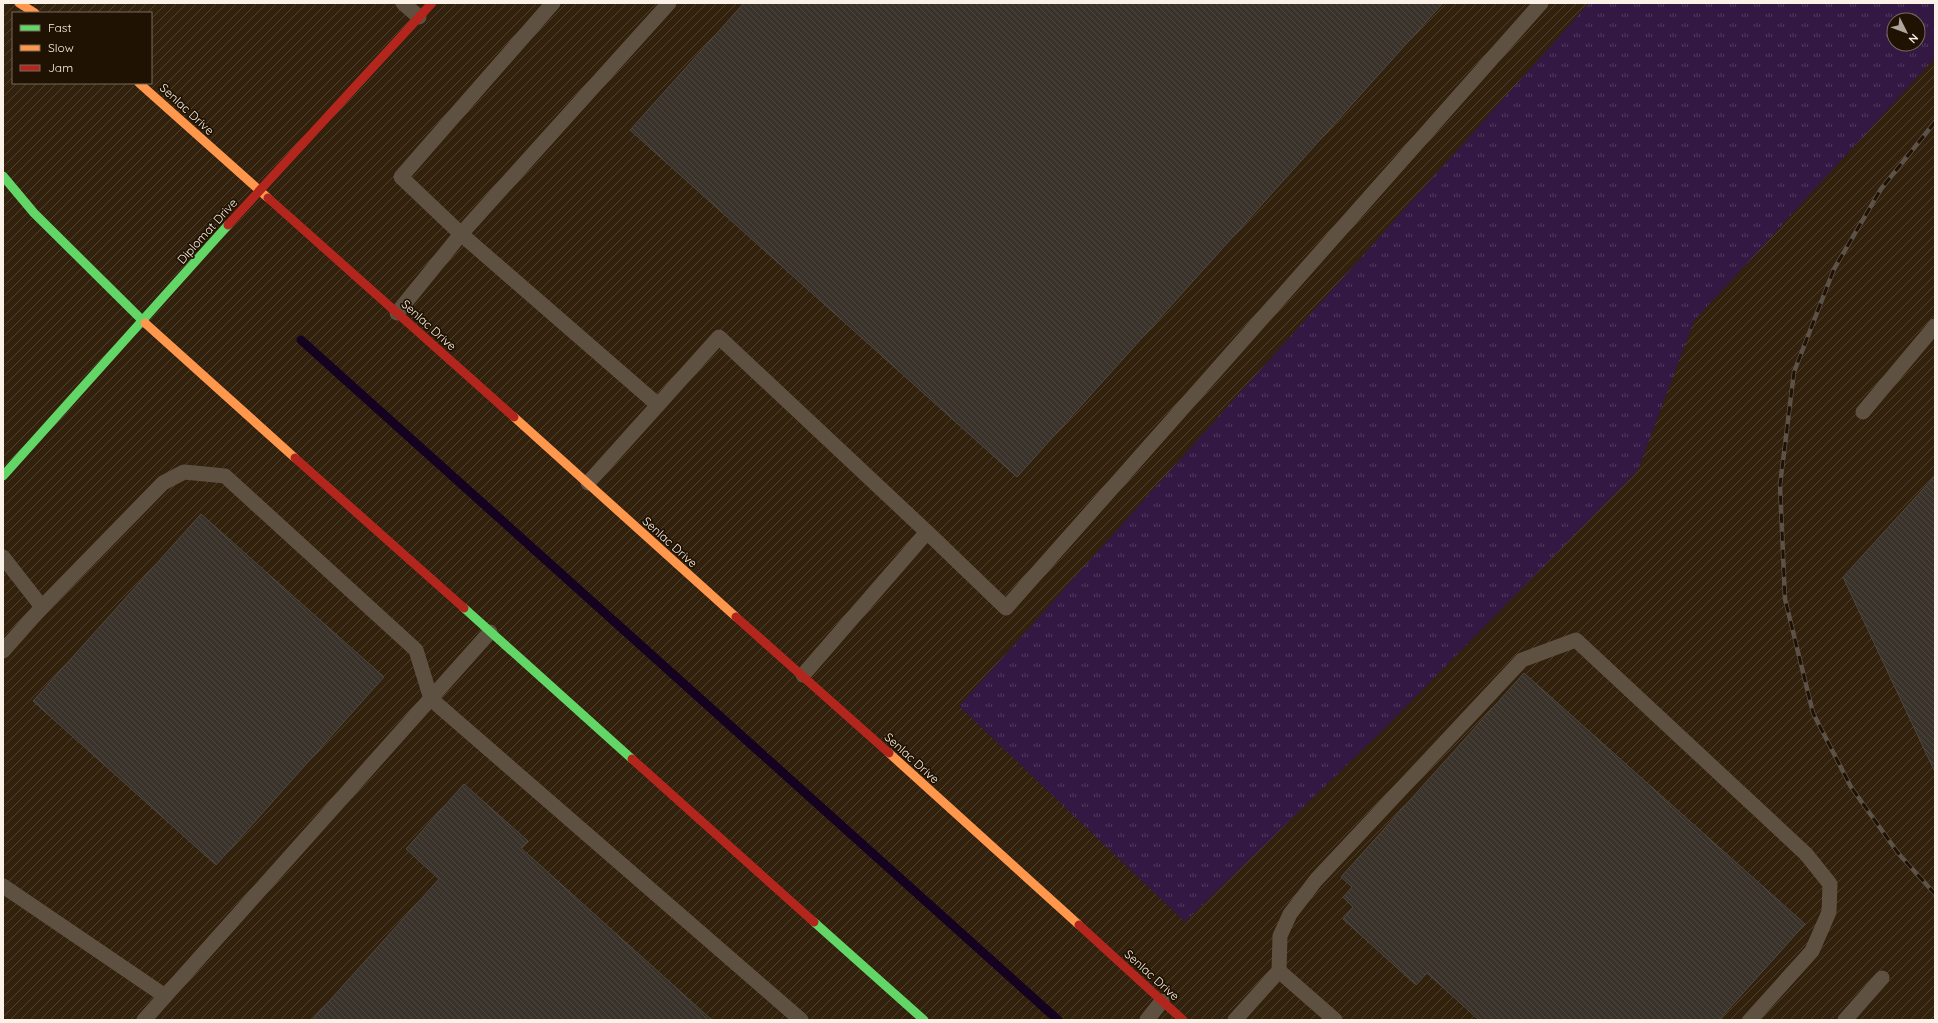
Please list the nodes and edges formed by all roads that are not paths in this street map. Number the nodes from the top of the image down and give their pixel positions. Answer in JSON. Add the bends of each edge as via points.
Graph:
{"nodes":[{"id":1,"x":19,"y":3,"type":"edge"},
{"id":2,"x":403,"y":3,"type":"edge"},
{"id":3,"x":432,"y":3,"type":"edge"},
{"id":4,"x":554,"y":3,"type":"edge"},
{"id":5,"x":669,"y":3,"type":"edge"},
{"id":6,"x":1541,"y":3,"type":"edge"},
{"id":7,"x":33,"y":12,"type":"edge"},
{"id":8,"x":419,"y":17,"type":"junction"},
{"id":9,"x":140,"y":84,"type":"edge"},
{"id":10,"x":3,"y":176,"type":"edge"},
{"id":11,"x":259,"y":191,"type":"junction"},
{"id":12,"x":461,"y":234,"type":"junction"},
{"id":13,"x":397,"y":313,"type":"junction"},
{"id":14,"x":142,"y":321,"type":"junction"},
{"id":15,"x":1935,"y":326,"type":"edge"},
{"id":16,"x":658,"y":405,"type":"junction"},
{"id":17,"x":1863,"y":412,"type":"dead end"},
{"id":18,"x":3,"y":476,"type":"edge"},
{"id":19,"x":588,"y":484,"type":"junction"},
{"id":20,"x":927,"y":532,"type":"junction"},
{"id":21,"x":3,"y":557,"type":"edge"},
{"id":22,"x":42,"y":607,"type":"junction"},
{"id":23,"x":490,"y":632,"type":"junction"},
{"id":24,"x":3,"y":651,"type":"edge"},
{"id":25,"x":803,"y":675,"type":"junction"},
{"id":26,"x":431,"y":699,"type":"junction"},
{"id":27,"x":3,"y":886,"type":"edge"},
{"id":28,"x":1279,"y":971,"type":"junction"},
{"id":29,"x":1882,"y":978,"type":"dead end"},
{"id":30,"x":165,"y":996,"type":"junction"},
{"id":31,"x":1162,"y":1001,"type":"junction"},
{"id":32,"x":144,"y":1020,"type":"edge"},
{"id":33,"x":801,"y":1020,"type":"edge"},
{"id":34,"x":924,"y":1020,"type":"edge"},
{"id":35,"x":1147,"y":1020,"type":"edge"},
{"id":36,"x":1183,"y":1020,"type":"edge"},
{"id":37,"x":1236,"y":1020,"type":"edge"},
{"id":38,"x":1335,"y":1020,"type":"edge"},
{"id":39,"x":1750,"y":1020,"type":"edge"},
{"id":40,"x":1845,"y":1020,"type":"edge"}],
"edges":[{"from":1,"to":7,"type":"street"},
{"from":2,"to":8,"type":"lane"},
{"from":3,"to":8,"type":"street","name":"Diplomat Drive"},
{"from":4,"to":12,"type":"lane","via":[[401,177]]},
{"from":5,"to":12,"type":"lane"},
{"from":6,"to":20,"type":"lane","via":[[1006,608]]},
{"from":8,"to":11,"type":"street","name":"Diplomat Drive"},
{"from":9,"to":11,"type":"street","name":"Senlac Drive"},
{"from":10,"to":14,"type":"street","via":[[34,213]]},
{"from":11,"to":13,"type":"street","name":"Senlac Drive"},
{"from":11,"to":14,"type":"street","name":"Diplomat Drive"},
{"from":12,"to":13,"type":"lane"},
{"from":12,"to":16,"type":"lane"},
{"from":13,"to":19,"type":"street","name":"Senlac Drive"},
{"from":14,"to":18,"type":"street","name":"Diplomat Drive"},
{"from":14,"to":23,"type":"street"},
{"from":15,"to":17,"type":"lane"},
{"from":16,"to":19,"type":"lane"},
{"from":16,"to":20,"type":"lane","via":[[719,337]]},
{"from":19,"to":25,"type":"street","name":"Senlac Drive"},
{"from":20,"to":25,"type":"lane"},
{"from":21,"to":22,"type":"lane"},
{"from":22,"to":24,"type":"lane"},
{"from":22,"to":26,"type":"lane","via":[[163,482],[184,472],[225,476],[416,650]]},
{"from":23,"to":26,"type":"lane"},
{"from":23,"to":34,"type":"street"},
{"from":25,"to":31,"type":"street","name":"Senlac Drive"},
{"from":26,"to":30,"type":"lane"},
{"from":26,"to":33,"type":"lane"},
{"from":27,"to":30,"type":"lane"},
{"from":28,"to":37,"type":"lane"},
{"from":28,"to":38,"type":"lane"},
{"from":28,"to":39,"type":"lane","via":[[1280,936],[1290,914],[1316,880],[1522,660],[1576,640],[1806,854],[1830,884],[1829,912],[1812,950]]},
{"from":29,"to":40,"type":"lane"},
{"from":30,"to":32,"type":"lane"},
{"from":31,"to":35,"type":"lane"},
{"from":31,"to":36,"type":"street","name":"Senlac Drive"}]}
